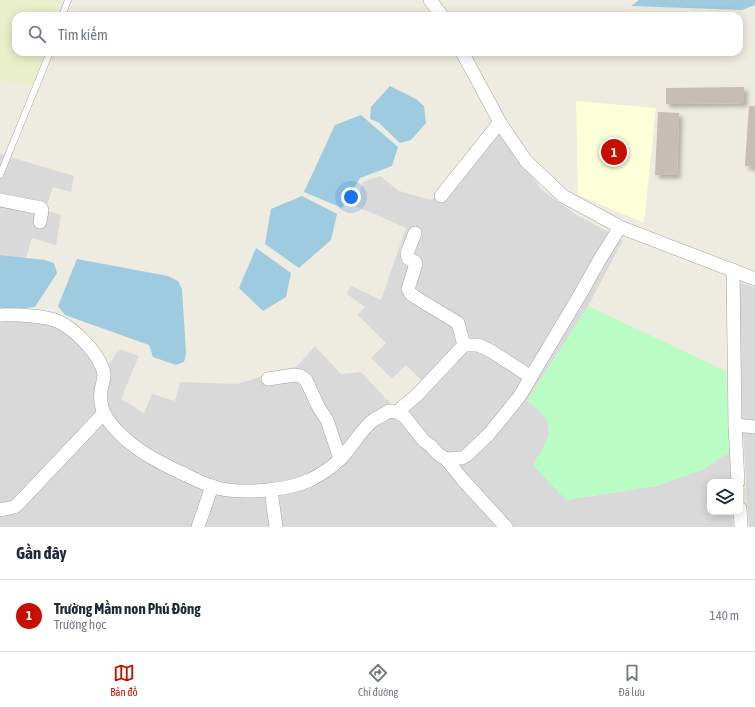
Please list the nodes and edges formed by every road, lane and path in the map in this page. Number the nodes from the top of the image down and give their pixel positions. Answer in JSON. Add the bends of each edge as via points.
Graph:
{"nodes":[{"id":1,"x":68,"y":0,"type":"edge"},
{"id":2,"x":430,"y":0,"type":"edge"},
{"id":3,"x":64,"y":12,"type":"edge"},
{"id":4,"x":439,"y":12,"type":"edge"},
{"id":5,"x":48,"y":56,"type":"edge"},
{"id":6,"x":464,"y":56,"type":"edge"},
{"id":7,"x":500,"y":122,"type":"junction"},
{"id":8,"x":0,"y":174,"type":"edge"},
{"id":9,"x":441,"y":196,"type":"dead end"},
{"id":10,"x":0,"y":200,"type":"edge"},
{"id":11,"x":40,"y":222,"type":"dead end"},
{"id":12,"x":620,"y":227,"type":"junction"},
{"id":13,"x":414,"y":233,"type":"dead end"},
{"id":14,"x":733,"y":270,"type":"junction"},
{"id":15,"x":755,"y":279,"type":"edge"},
{"id":16,"x":0,"y":315,"type":"edge"},
{"id":17,"x":464,"y":345,"type":"junction"},
{"id":18,"x":531,"y":377,"type":"junction"},
{"id":19,"x":268,"y":379,"type":"dead end"},
{"id":20,"x":397,"y":412,"type":"junction"},
{"id":21,"x":104,"y":413,"type":"junction"},
{"id":22,"x":735,"y":425,"type":"junction"},
{"id":23,"x":755,"y":427,"type":"edge"},
{"id":24,"x":340,"y":459,"type":"junction"},
{"id":25,"x":446,"y":459,"type":"junction"},
{"id":26,"x":738,"y":479,"type":"edge"},
{"id":27,"x":212,"y":486,"type":"junction"},
{"id":28,"x":271,"y":490,"type":"junction"},
{"id":29,"x":0,"y":510,"type":"edge"},
{"id":30,"x":740,"y":515,"type":"edge"},
{"id":31,"x":198,"y":527,"type":"edge"},
{"id":32,"x":276,"y":527,"type":"edge"},
{"id":33,"x":506,"y":527,"type":"edge"},
{"id":34,"x":741,"y":527,"type":"edge"}],
"edges":[{"from":1,"to":3,"type":"lane"},
{"from":2,"to":4,"type":"street"},
{"from":5,"to":8,"type":"lane"},
{"from":6,"to":7,"type":"street"},
{"from":7,"to":9,"type":"street"},
{"from":7,"to":12,"type":"street","via":[[526,161],[563,196]]},
{"from":10,"to":11,"type":"street","via":[[41,208]]},
{"from":12,"to":14,"type":"street"},
{"from":12,"to":18,"type":"street"},
{"from":13,"to":17,"type":"street","via":[[407,253],[408,258],[416,264],[409,291],[458,323]]},
{"from":14,"to":15,"type":"street"},
{"from":14,"to":22,"type":"street"},
{"from":16,"to":21,"type":"street","via":[[56,320],[88,345],[102,366],[104,375],[101,406]]},
{"from":17,"to":18,"type":"street","via":[[478,345],[491,351]]},
{"from":17,"to":20,"type":"street","via":[[418,394]]},
{"from":18,"to":25,"type":"street","via":[[519,397],[481,443],[462,458]]},
{"from":19,"to":24,"type":"street","via":[[294,375],[306,380],[327,420]]},
{"from":20,"to":24,"type":"street","via":[[389,411],[371,422]]},
{"from":20,"to":25,"type":"street","via":[[404,416],[424,441]]},
{"from":21,"to":27,"type":"street","via":[[119,433],[149,457]]},
{"from":21,"to":29,"type":"street","via":[[18,504]]},
{"from":22,"to":23,"type":"street"},
{"from":22,"to":26,"type":"street"},
{"from":24,"to":28,"type":"street","via":[[310,480]]},
{"from":25,"to":33,"type":"street"},
{"from":27,"to":28,"type":"street","via":[[246,491]]},
{"from":27,"to":31,"type":"street"},
{"from":28,"to":32,"type":"street"},
{"from":30,"to":34,"type":"street"}]}
